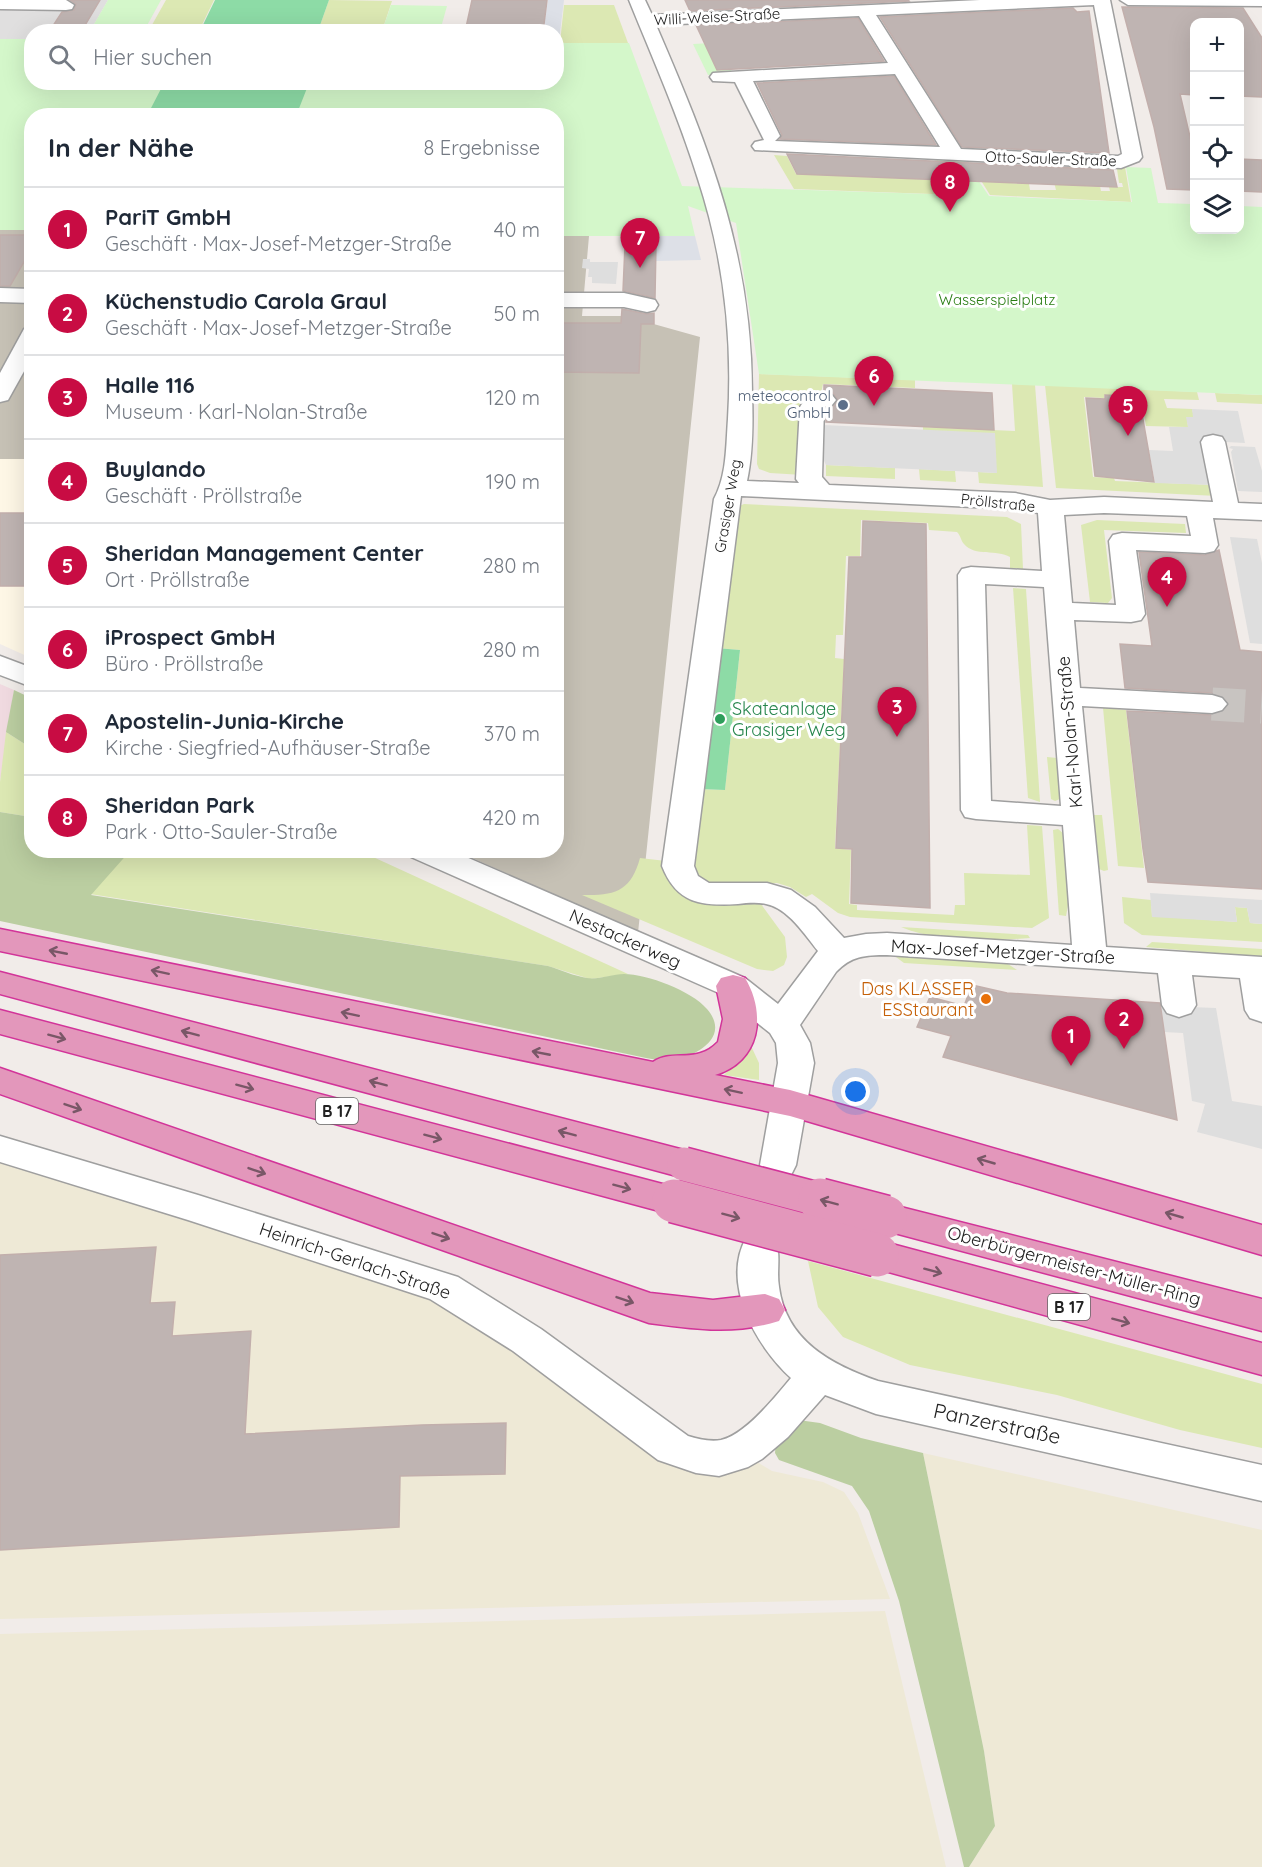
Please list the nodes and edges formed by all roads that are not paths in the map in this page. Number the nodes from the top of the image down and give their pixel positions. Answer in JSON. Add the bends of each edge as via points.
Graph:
{"nodes":[{"id":1,"x":637,"y":0,"type":"edge"},
{"id":2,"x":1094,"y":0,"type":"edge"},
{"id":3,"x":1102,"y":0,"type":"edge"},
{"id":4,"x":1128,"y":0,"type":"edge"},
{"id":5,"x":1262,"y":0,"type":"edge"},
{"id":6,"x":1039,"y":1,"type":"edge"},
{"id":7,"x":0,"y":4,"type":"edge"},
{"id":8,"x":66,"y":5,"type":"dead end"},
{"id":9,"x":864,"y":10,"type":"junction"},
{"id":10,"x":0,"y":18,"type":"edge"},
{"id":11,"x":50,"y":20,"type":"dead end"},
{"id":12,"x":646,"y":22,"type":"junction"},
{"id":13,"x":901,"y":68,"type":"junction"},
{"id":14,"x":742,"y":76,"type":"junction"},
{"id":15,"x":719,"y":77,"type":"dead end"},
{"id":16,"x":954,"y":153,"type":"junction"},
{"id":17,"x":0,"y":295,"type":"edge"},
{"id":18,"x":24,"y":296,"type":"edge"},
{"id":19,"x":564,"y":300,"type":"edge"},
{"id":20,"x":647,"y":305,"type":"dead end"},
{"id":21,"x":24,"y":349,"type":"edge"},
{"id":22,"x":0,"y":395,"type":"edge"},
{"id":23,"x":824,"y":400,"type":"dead end"},
{"id":24,"x":1214,"y":442,"type":"dead end"},
{"id":25,"x":734,"y":488,"type":"junction"},
{"id":26,"x":821,"y":492,"type":"junction"},
{"id":27,"x":1050,"y":508,"type":"junction"},
{"id":28,"x":1198,"y":508,"type":"junction"},
{"id":29,"x":1227,"y":510,"type":"junction"},
{"id":30,"x":1262,"y":512,"type":"edge"},
{"id":31,"x":1056,"y":580,"type":"junction"},
{"id":32,"x":1059,"y":611,"type":"junction"},
{"id":33,"x":0,"y":665,"type":"edge"},
{"id":34,"x":24,"y":676,"type":"edge"},
{"id":35,"x":1067,"y":696,"type":"junction"},
{"id":36,"x":1212,"y":704,"type":"tunnel mouth"},
{"id":37,"x":1077,"y":816,"type":"junction"},
{"id":38,"x":440,"y":858,"type":"edge"},
{"id":39,"x":0,"y":940,"type":"edge"},
{"id":40,"x":837,"y":952,"type":"junction"},
{"id":41,"x":1090,"y":956,"type":"junction"},
{"id":42,"x":1174,"y":962,"type":"junction"},
{"id":43,"x":1258,"y":967,"type":"edge"},
{"id":44,"x":0,"y":982,"type":"edge"},
{"id":45,"x":734,"y":986,"type":"junction"},
{"id":46,"x":1179,"y":1005,"type":"dead end"},
{"id":47,"x":1262,"y":1010,"type":"edge"},
{"id":48,"x":0,"y":1022,"type":"edge"},
{"id":49,"x":782,"y":1025,"type":"junction"},
{"id":50,"x":622,"y":1068,"type":"junction"},
{"id":51,"x":0,"y":1081,"type":"edge"},
{"id":52,"x":790,"y":1103,"type":"junction"},
{"id":53,"x":0,"y":1149,"type":"edge"},
{"id":54,"x":778,"y":1165,"type":"dead end"},
{"id":55,"x":1262,"y":1240,"type":"edge"},
{"id":56,"x":760,"y":1248,"type":"dead end"},
{"id":57,"x":765,"y":1310,"type":"junction"},
{"id":58,"x":1262,"y":1316,"type":"edge"},
{"id":59,"x":1262,"y":1359,"type":"edge"},
{"id":60,"x":818,"y":1375,"type":"junction"},
{"id":61,"x":1262,"y":1483,"type":"edge"}],
"edges":[{"from":1,"to":12,"type":"street","name":"Grasiger Weg"},
{"from":2,"to":6,"type":"street","name":"Willi-Weise-Straße"},
{"from":3,"to":16,"type":"street","name":"Otto-Sauler-Straße","via":[[1132,157],[1121,162]]},
{"from":4,"to":5,"type":"street"},
{"from":6,"to":9,"type":"street","name":"Willi-Weise-Straße"},
{"from":7,"to":8,"type":"street"},
{"from":9,"to":12,"type":"street","name":"Willi-Weise-Straße"},
{"from":9,"to":13,"type":"street"},
{"from":10,"to":11,"type":"street"},
{"from":12,"to":25,"type":"street","name":"Grasiger Weg","via":[[711,190],[737,303],[741,414]]},
{"from":13,"to":14,"type":"street"},
{"from":13,"to":16,"type":"street"},
{"from":14,"to":15,"type":"street"},
{"from":14,"to":16,"type":"street","name":"Otto-Sauler-Straße","via":[[766,141]]},
{"from":17,"to":18,"type":"street"},
{"from":19,"to":20,"type":"street","via":[[624,300]]},
{"from":21,"to":22,"type":"street"},
{"from":23,"to":26,"type":"street","via":[[815,401],[812,407],[809,479]]},
{"from":24,"to":29,"type":"street"},
{"from":25,"to":26,"type":"street","name":"Pröllstraße"},
{"from":25,"to":40,"type":"street","name":"Grasiger Weg","via":[[727,499],[678,866],[680,875],[694,890],[781,897]]},
{"from":26,"to":27,"type":"street","name":"Pröllstraße","via":[[1015,501]]},
{"from":27,"to":28,"type":"street","name":"Pröllstraße","via":[[1104,504]]},
{"from":27,"to":31,"type":"street","name":"Karl-Nolan-Straße"},
{"from":28,"to":29,"type":"street","name":"Pröllstraße"},
{"from":28,"to":32,"type":"street","via":[[1205,545],[1122,541],[1131,614]]},
{"from":29,"to":30,"type":"street","name":"Pröllstraße"},
{"from":31,"to":32,"type":"street","name":"Karl-Nolan-Straße"},
{"from":31,"to":37,"type":"street","via":[[972,575],[976,810]]},
{"from":32,"to":35,"type":"street","name":"Karl-Nolan-Straße"},
{"from":33,"to":34,"type":"street"},
{"from":35,"to":36,"type":"street"},
{"from":35,"to":37,"type":"street","name":"Karl-Nolan-Straße"},
{"from":37,"to":41,"type":"street","name":"Karl-Nolan-Straße"},
{"from":38,"to":45,"type":"street","name":"Nestackerweg"},
{"from":50,"to":39,"type":"highway","one_way":true},
{"from":40,"to":41,"type":"street","name":"Max-Josef-Metzger-Straße","via":[[876,945]]},
{"from":40,"to":49,"type":"street"},
{"from":41,"to":42,"type":"street","name":"Max-Josef-Metzger-Straße"},
{"from":42,"to":43,"type":"street","name":"Max-Josef-Metzger-Straße"},
{"from":42,"to":46,"type":"street"},
{"from":43,"to":47,"type":"street"},
{"from":58,"to":44,"type":"highway","name":"Oberbürgermeister-Müller-Ring","number":"B 17","one_way":true,"bridge":true},
{"from":45,"to":49,"type":"street","name":"Nestackerweg"},
{"from":45,"to":50,"type":"highway","via":[[739,998],[738,1039],[716,1062],[682,1069]]},
{"from":48,"to":59,"type":"highway","number":"B 17","one_way":true,"bridge":true},
{"from":49,"to":52,"type":"street","name":"Nestackerweg","via":[[793,1043],[796,1063]]},
{"from":52,"to":50,"type":"highway","one_way":true},
{"from":51,"to":57,"type":"highway","one_way":true,"via":[[649,1308],[713,1316]]},
{"from":52,"to":54,"type":"street"},
{"from":55,"to":52,"type":"highway","one_way":true},
{"from":53,"to":60,"type":"street","name":"Heinrich-Gerlach-Straße","via":[[444,1288],[527,1340],[673,1448],[697,1457],[735,1454],[762,1437]]},
{"from":56,"to":57,"type":"street","name":"Panzerstraße","via":[[758,1277]]},
{"from":57,"to":60,"type":"street","name":"Panzerstraße","via":[[795,1357]]},
{"from":60,"to":61,"type":"street","name":"Panzerstraße","via":[[876,1397]]}]}
